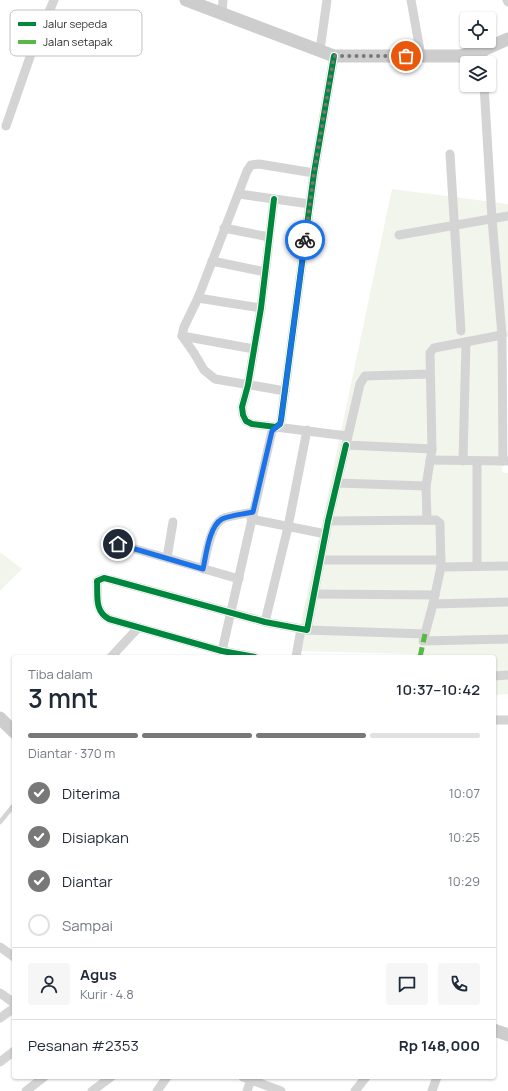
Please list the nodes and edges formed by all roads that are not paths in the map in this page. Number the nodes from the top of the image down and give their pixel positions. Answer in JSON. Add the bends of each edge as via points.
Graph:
{"nodes":[{"id":1,"x":54,"y":0,"type":"edge"},
{"id":2,"x":186,"y":0,"type":"edge"},
{"id":3,"x":223,"y":0,"type":"edge"},
{"id":4,"x":327,"y":0,"type":"edge"},
{"id":5,"x":411,"y":0,"type":"edge"},
{"id":6,"x":50,"y":10,"type":"edge"},
{"id":7,"x":222,"y":13,"type":"junction"},
{"id":8,"x":508,"y":39,"type":"edge"},
{"id":9,"x":320,"y":50,"type":"junction"},
{"id":10,"x":483,"y":50,"type":"junction"},
{"id":11,"x":30,"y":56,"type":"edge"},
{"id":12,"x":334,"y":56,"type":"junction"},
{"id":13,"x":421,"y":56,"type":"junction"},
{"id":14,"x":483,"y":56,"type":"edge"},
{"id":15,"x":484,"y":92,"type":"edge"},
{"id":16,"x":6,"y":126,"type":"dead end"},
{"id":17,"x":450,"y":154,"type":"dead end"},
{"id":18,"x":314,"y":173,"type":"junction"},
{"id":19,"x":238,"y":194,"type":"junction"},
{"id":20,"x":274,"y":199,"type":"junction"},
{"id":21,"x":310,"y":204,"type":"junction"},
{"id":22,"x":508,"y":216,"type":"edge"},
{"id":23,"x":492,"y":219,"type":"junction"},
{"id":24,"x":454,"y":226,"type":"junction"},
{"id":25,"x":224,"y":228,"type":"junction"},
{"id":26,"x":399,"y":235,"type":"dead end"},
{"id":27,"x":269,"y":237,"type":"junction"},
{"id":28,"x":212,"y":261,"type":"junction"},
{"id":29,"x":265,"y":272,"type":"junction"},
{"id":30,"x":198,"y":298,"type":"junction"},
{"id":31,"x":261,"y":308,"type":"junction"},
{"id":32,"x":504,"y":330,"type":"edge"},
{"id":33,"x":461,"y":331,"type":"dead end"},
{"id":34,"x":182,"y":336,"type":"junction"},
{"id":35,"x":466,"y":342,"type":"junction"},
{"id":36,"x":505,"y":348,"type":"edge"},
{"id":37,"x":254,"y":349,"type":"junction"},
{"id":38,"x":430,"y":374,"type":"junction"},
{"id":39,"x":248,"y":385,"type":"junction"},
{"id":40,"x":285,"y":391,"type":"junction"},
{"id":41,"x":276,"y":427,"type":"junction"},
{"id":42,"x":307,"y":430,"type":"junction"},
{"id":43,"x":347,"y":441,"type":"junction"},
{"id":44,"x":432,"y":449,"type":"junction"},
{"id":45,"x":430,"y":460,"type":"junction"},
{"id":46,"x":463,"y":461,"type":"junction"},
{"id":47,"x":477,"y":461,"type":"junction"},
{"id":48,"x":505,"y":461,"type":"edge"},
{"id":49,"x":337,"y":483,"type":"junction"},
{"id":50,"x":426,"y":486,"type":"junction"},
{"id":51,"x":252,"y":516,"type":"junction"},
{"id":52,"x":427,"y":520,"type":"junction"},
{"id":53,"x":328,"y":521,"type":"junction"},
{"id":54,"x":174,"y":522,"type":"dead end"},
{"id":55,"x":288,"y":526,"type":"junction"},
{"id":56,"x":326,"y":534,"type":"junction"},
{"id":57,"x":118,"y":544,"type":"dead end"},
{"id":58,"x":167,"y":558,"type":"junction"},
{"id":59,"x":321,"y":560,"type":"junction"},
{"id":60,"x":441,"y":564,"type":"junction"},
{"id":61,"x":476,"y":566,"type":"junction"},
{"id":62,"x":508,"y":566,"type":"edge"},
{"id":63,"x":203,"y":569,"type":"junction"},
{"id":64,"x":239,"y":579,"type":"junction"},
{"id":65,"x":314,"y":594,"type":"junction"},
{"id":66,"x":434,"y":600,"type":"junction"},
{"id":67,"x":508,"y":602,"type":"edge"},
{"id":68,"x":230,"y":613,"type":"junction"},
{"id":69,"x":265,"y":622,"type":"junction"},
{"id":70,"x":138,"y":628,"type":"junction"},
{"id":71,"x":304,"y":629,"type":"junction"},
{"id":72,"x":508,"y":639,"type":"edge"},
{"id":73,"x":423,"y":641,"type":"dead end"},
{"id":74,"x":222,"y":651,"type":"junction"},
{"id":75,"x":114,"y":655,"type":"edge"},
{"id":76,"x":245,"y":655,"type":"edge"},
{"id":77,"x":297,"y":655,"type":"edge"},
{"id":78,"x":496,"y":676,"type":"edge"},
{"id":79,"x":508,"y":676,"type":"edge"},
{"id":80,"x":0,"y":718,"type":"edge"},
{"id":81,"x":496,"y":720,"type":"edge"},
{"id":82,"x":508,"y":720,"type":"edge"},
{"id":83,"x":12,"y":730,"type":"edge"},
{"id":84,"x":12,"y":807,"type":"edge"},
{"id":85,"x":0,"y":822,"type":"edge"},
{"id":86,"x":0,"y":947,"type":"edge"},
{"id":87,"x":12,"y":956,"type":"edge"},
{"id":88,"x":0,"y":993,"type":"edge"},
{"id":89,"x":12,"y":1002,"type":"edge"},
{"id":90,"x":12,"y":1009,"type":"edge"},
{"id":91,"x":0,"y":1018,"type":"edge"},
{"id":92,"x":496,"y":1031,"type":"edge"},
{"id":93,"x":508,"y":1035,"type":"edge"},
{"id":94,"x":12,"y":1053,"type":"edge"},
{"id":95,"x":0,"y":1062,"type":"edge"},
{"id":96,"x":41,"y":1079,"type":"edge"},
{"id":97,"x":108,"y":1079,"type":"edge"},
{"id":98,"x":166,"y":1079,"type":"edge"},
{"id":99,"x":247,"y":1079,"type":"edge"},
{"id":100,"x":250,"y":1079,"type":"edge"},
{"id":101,"x":364,"y":1079,"type":"edge"},
{"id":102,"x":436,"y":1079,"type":"edge"},
{"id":103,"x":26,"y":1091,"type":"edge"},
{"id":104,"x":92,"y":1091,"type":"edge"},
{"id":105,"x":157,"y":1091,"type":"edge"},
{"id":106,"x":247,"y":1091,"type":"edge"},
{"id":107,"x":280,"y":1091,"type":"edge"},
{"id":108,"x":355,"y":1091,"type":"edge"},
{"id":109,"x":432,"y":1091,"type":"edge"}],
"edges":[{"from":1,"to":6,"type":"street"},
{"from":2,"to":7,"type":"main road"},
{"from":3,"to":7,"type":"street"},
{"from":4,"to":9,"type":"street"},
{"from":5,"to":13,"type":"street"},
{"from":7,"to":9,"type":"main road"},
{"from":8,"to":10,"type":"main road"},
{"from":9,"to":12,"type":"main road"},
{"from":10,"to":13,"type":"main road","via":[[459,56]]},
{"from":10,"to":14,"type":"street"},
{"from":11,"to":16,"type":"street"},
{"from":12,"to":13,"type":"main road"},
{"from":12,"to":18,"type":"street"},
{"from":15,"to":23,"type":"street"},
{"from":17,"to":24,"type":"street"},
{"from":18,"to":19,"type":"street","via":[[251,165]]},
{"from":18,"to":21,"type":"street"},
{"from":19,"to":20,"type":"street"},
{"from":19,"to":25,"type":"street"},
{"from":20,"to":21,"type":"street"},
{"from":20,"to":27,"type":"street"},
{"from":21,"to":40,"type":"street"},
{"from":22,"to":23,"type":"street"},
{"from":23,"to":24,"type":"street"},
{"from":23,"to":32,"type":"street"},
{"from":24,"to":26,"type":"street"},
{"from":24,"to":33,"type":"street"},
{"from":25,"to":27,"type":"street"},
{"from":25,"to":28,"type":"street"},
{"from":27,"to":29,"type":"street"},
{"from":28,"to":29,"type":"street"},
{"from":28,"to":30,"type":"street"},
{"from":29,"to":31,"type":"street"},
{"from":30,"to":31,"type":"street"},
{"from":30,"to":34,"type":"street"},
{"from":31,"to":37,"type":"street"},
{"from":32,"to":35,"type":"street"},
{"from":32,"to":36,"type":"street"},
{"from":34,"to":37,"type":"street"},
{"from":34,"to":39,"type":"street","via":[[204,370],[216,380]]},
{"from":35,"to":38,"type":"street","via":[[434,348],[430,353]]},
{"from":35,"to":46,"type":"street"},
{"from":36,"to":48,"type":"street"},
{"from":37,"to":39,"type":"street"},
{"from":38,"to":43,"type":"street","via":[[365,376],[360,384]]},
{"from":38,"to":44,"type":"street"},
{"from":39,"to":40,"type":"street"},
{"from":39,"to":41,"type":"street","via":[[242,407],[246,421]]},
{"from":40,"to":41,"type":"street","via":[[280,424]]},
{"from":41,"to":42,"type":"street"},
{"from":41,"to":51,"type":"street","via":[[272,431]]},
{"from":42,"to":43,"type":"street"},
{"from":42,"to":55,"type":"street"},
{"from":43,"to":44,"type":"street"},
{"from":43,"to":49,"type":"street"},
{"from":44,"to":45,"type":"street"},
{"from":45,"to":46,"type":"street"},
{"from":45,"to":50,"type":"street"},
{"from":46,"to":47,"type":"street"},
{"from":47,"to":48,"type":"street"},
{"from":47,"to":61,"type":"street"},
{"from":49,"to":50,"type":"street"},
{"from":49,"to":53,"type":"street"},
{"from":50,"to":52,"type":"street"},
{"from":51,"to":55,"type":"street"},
{"from":51,"to":63,"type":"street","via":[[222,520],[215,527]]},
{"from":51,"to":64,"type":"street"},
{"from":52,"to":53,"type":"street"},
{"from":52,"to":60,"type":"street","via":[[436,520],[440,523]]},
{"from":53,"to":56,"type":"street"},
{"from":54,"to":58,"type":"street"},
{"from":55,"to":56,"type":"street"},
{"from":55,"to":69,"type":"street"},
{"from":56,"to":59,"type":"street"},
{"from":57,"to":58,"type":"street"},
{"from":58,"to":63,"type":"street"},
{"from":59,"to":60,"type":"street"},
{"from":59,"to":65,"type":"street"},
{"from":60,"to":61,"type":"street"},
{"from":60,"to":66,"type":"street"},
{"from":61,"to":62,"type":"street"},
{"from":63,"to":64,"type":"street"},
{"from":64,"to":68,"type":"street"},
{"from":65,"to":66,"type":"street"},
{"from":65,"to":71,"type":"street"},
{"from":66,"to":67,"type":"street"},
{"from":66,"to":71,"type":"street","via":[[425,634]]},
{"from":68,"to":69,"type":"street"},
{"from":68,"to":70,"type":"street","via":[[104,578],[97,580],[98,607],[102,615]]},
{"from":68,"to":74,"type":"street"},
{"from":69,"to":71,"type":"street"},
{"from":70,"to":74,"type":"street"},
{"from":70,"to":75,"type":"street"},
{"from":71,"to":77,"type":"street"},
{"from":72,"to":73,"type":"street"},
{"from":74,"to":76,"type":"street"},
{"from":78,"to":79,"type":"street"},
{"from":80,"to":83,"type":"main road"},
{"from":81,"to":82,"type":"street"},
{"from":84,"to":85,"type":"lane"},
{"from":86,"to":87,"type":"street"},
{"from":88,"to":89,"type":"street"},
{"from":90,"to":91,"type":"street"},
{"from":92,"to":93,"type":"main road"},
{"from":94,"to":95,"type":"street"},
{"from":96,"to":103,"type":"street"},
{"from":97,"to":104,"type":"street"},
{"from":98,"to":105,"type":"street"},
{"from":99,"to":106,"type":"street"},
{"from":100,"to":107,"type":"street"},
{"from":101,"to":108,"type":"street"},
{"from":102,"to":109,"type":"street"}]}
